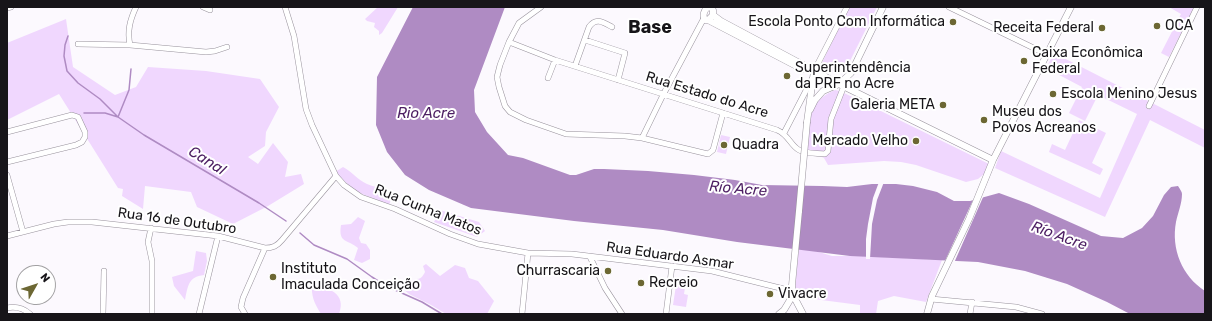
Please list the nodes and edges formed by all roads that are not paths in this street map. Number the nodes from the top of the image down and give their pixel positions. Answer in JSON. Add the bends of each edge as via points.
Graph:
{"nodes":[{"id":1,"x":11,"y":7,"type":"edge"},
{"id":2,"x":136,"y":7,"type":"edge"},
{"id":3,"x":203,"y":7,"type":"edge"},
{"id":4,"x":285,"y":7,"type":"edge"},
{"id":5,"x":541,"y":7,"type":"edge"},
{"id":6,"x":707,"y":7,"type":"edge"},
{"id":7,"x":847,"y":7,"type":"edge"},
{"id":8,"x":884,"y":7,"type":"edge"},
{"id":9,"x":949,"y":7,"type":"edge"},
{"id":10,"x":1071,"y":7,"type":"edge"},
{"id":11,"x":1197,"y":7,"type":"edge"},
{"id":12,"x":7,"y":8,"type":"edge"},
{"id":13,"x":210,"y":10,"type":"dead end"},
{"id":14,"x":713,"y":15,"type":"junction"},
{"id":15,"x":706,"y":19,"type":"junction"},
{"id":16,"x":612,"y":27,"type":"dead end"},
{"id":17,"x":585,"y":40,"type":"junction"},
{"id":18,"x":509,"y":42,"type":"junction"},
{"id":19,"x":78,"y":44,"type":"dead end"},
{"id":20,"x":130,"y":45,"type":"junction"},
{"id":21,"x":227,"y":47,"type":"dead end"},
{"id":22,"x":1046,"y":54,"type":"junction"},
{"id":23,"x":555,"y":60,"type":"junction"},
{"id":24,"x":575,"y":66,"type":"junction"},
{"id":25,"x":814,"y":71,"type":"junction"},
{"id":26,"x":548,"y":78,"type":"dead end"},
{"id":27,"x":812,"y":78,"type":"junction"},
{"id":28,"x":618,"y":80,"type":"junction"},
{"id":29,"x":842,"y":85,"type":"junction"},
{"id":30,"x":663,"y":95,"type":"junction"},
{"id":31,"x":1149,"y":106,"type":"dead end"},
{"id":32,"x":810,"y":110,"type":"junction"},
{"id":33,"x":723,"y":113,"type":"junction"},
{"id":34,"x":7,"y":132,"type":"edge"},
{"id":35,"x":784,"y":133,"type":"junction"},
{"id":36,"x":642,"y":138,"type":"junction"},
{"id":37,"x":7,"y":162,"type":"edge"},
{"id":38,"x":992,"y":163,"type":"junction"},
{"id":39,"x":7,"y":175,"type":"edge"},
{"id":40,"x":336,"y":176,"type":"junction"},
{"id":41,"x":151,"y":228,"type":"junction"},
{"id":42,"x":23,"y":232,"type":"junction"},
{"id":43,"x":7,"y":236,"type":"edge"},
{"id":44,"x":218,"y":236,"type":"junction"},
{"id":45,"x":264,"y":248,"type":"junction"},
{"id":46,"x":528,"y":253,"type":"junction"},
{"id":47,"x":590,"y":257,"type":"junction"},
{"id":48,"x":672,"y":266,"type":"junction"},
{"id":49,"x":104,"y":271,"type":"dead end"},
{"id":50,"x":792,"y":290,"type":"junction"},
{"id":51,"x":932,"y":297,"type":"junction"},
{"id":52,"x":972,"y":302,"type":"junction"},
{"id":53,"x":7,"y":308,"type":"edge"},
{"id":54,"x":30,"y":314,"type":"edge"},
{"id":55,"x":103,"y":314,"type":"edge"},
{"id":56,"x":152,"y":314,"type":"edge"},
{"id":57,"x":199,"y":314,"type":"edge"},
{"id":58,"x":245,"y":314,"type":"edge"},
{"id":59,"x":522,"y":314,"type":"edge"},
{"id":60,"x":622,"y":314,"type":"edge"},
{"id":61,"x":666,"y":314,"type":"edge"},
{"id":62,"x":779,"y":314,"type":"edge"},
{"id":63,"x":803,"y":314,"type":"edge"},
{"id":64,"x":927,"y":314,"type":"edge"},
{"id":65,"x":970,"y":314,"type":"edge"},
{"id":66,"x":1042,"y":314,"type":"edge"}],
"edges":[{"from":1,"to":12,"type":"street"},
{"from":2,"to":20,"type":"street","via":[[129,24]]},
{"from":3,"to":13,"type":"street"},
{"from":4,"to":40,"type":"street","via":[[294,36],[306,109]]},
{"from":5,"to":18,"type":"street","via":[[519,23]]},
{"from":6,"to":14,"type":"main road","via":[[713,10]]},
{"from":6,"to":15,"type":"main road"},
{"from":7,"to":25,"type":"street"},
{"from":8,"to":29,"type":"main road","via":[[851,73]]},
{"from":9,"to":22,"type":"street"},
{"from":10,"to":22,"type":"main road"},
{"from":11,"to":31,"type":"street"},
{"from":14,"to":15,"type":"main road"},
{"from":14,"to":25,"type":"main road"},
{"from":15,"to":25,"type":"main road","via":[[802,69]]},
{"from":15,"to":30,"type":"street"},
{"from":16,"to":17,"type":"street","via":[[599,20],[595,21],[589,27]]},
{"from":17,"to":24,"type":"street"},
{"from":17,"to":28,"type":"street","via":[[624,52]]},
{"from":18,"to":23,"type":"street","name":"Rua Estado do Acre"},
{"from":18,"to":36,"type":"street","via":[[497,77],[502,98],[510,112],[566,134]]},
{"from":19,"to":20,"type":"street"},
{"from":20,"to":21,"type":"street","via":[[206,52]]},
{"from":22,"to":38,"type":"main road"},
{"from":23,"to":24,"type":"street","name":"Rua Estado do Acre"},
{"from":23,"to":26,"type":"street"},
{"from":24,"to":28,"type":"street","name":"Rua Estado do Acre"},
{"from":25,"to":27,"type":"main road"},
{"from":25,"to":29,"type":"main road"},
{"from":27,"to":32,"type":"main road"},
{"from":27,"to":35,"type":"street"},
{"from":28,"to":30,"type":"street","name":"Rua Estado do Acre"},
{"from":29,"to":32,"type":"main road","via":[[823,91]]},
{"from":29,"to":35,"type":"street","via":[[831,119],[826,153],[800,151]]},
{"from":29,"to":38,"type":"main road"},
{"from":30,"to":33,"type":"street","name":"Rua Estado do Acre"},
{"from":30,"to":36,"type":"street"},
{"from":32,"to":50,"type":"main road","bridge":true},
{"from":33,"to":35,"type":"street","name":"Rua Estado do Acre"},
{"from":33,"to":36,"type":"street","via":[[712,152],[705,154]]},
{"from":34,"to":37,"type":"street","via":[[67,116],[76,116],[81,121],[85,137],[82,142],[70,147]]},
{"from":38,"to":51,"type":"main road"},
{"from":39,"to":42,"type":"street"},
{"from":40,"to":45,"type":"street","via":[[282,240],[274,247]]},
{"from":40,"to":46,"type":"street","name":"Rua Cunha Matos","via":[[361,197],[450,234],[478,244]]},
{"from":41,"to":42,"type":"street","name":"Rua 16 de Outubro","via":[[68,222]]},
{"from":41,"to":44,"type":"street","name":"Rua 16 de Outubro"},
{"from":41,"to":56,"type":"street","via":[[148,242],[152,261]]},
{"from":42,"to":43,"type":"street","name":"Rua 16 de Outubro"},
{"from":44,"to":45,"type":"street","name":"Rua 16 de Outubro"},
{"from":44,"to":57,"type":"street"},
{"from":45,"to":58,"type":"street","via":[[243,298],[241,307]]},
{"from":46,"to":47,"type":"street","name":"Rua Cunha Matos"},
{"from":46,"to":59,"type":"street"},
{"from":47,"to":48,"type":"street","name":"Rua Eduardo Asmar"},
{"from":47,"to":60,"type":"street","via":[[605,288]]},
{"from":48,"to":50,"type":"street","name":"Rua Eduardo Asmar","via":[[712,271]]},
{"from":48,"to":61,"type":"street"},
{"from":49,"to":55,"type":"street"},
{"from":50,"to":62,"type":"main road","via":[[784,310]]},
{"from":50,"to":63,"type":"main road"},
{"from":51,"to":52,"type":"street"},
{"from":51,"to":64,"type":"main road"},
{"from":52,"to":65,"type":"street"},
{"from":52,"to":66,"type":"street","via":[[1016,307]]},
{"from":53,"to":54,"type":"street","via":[[21,308]]}]}
